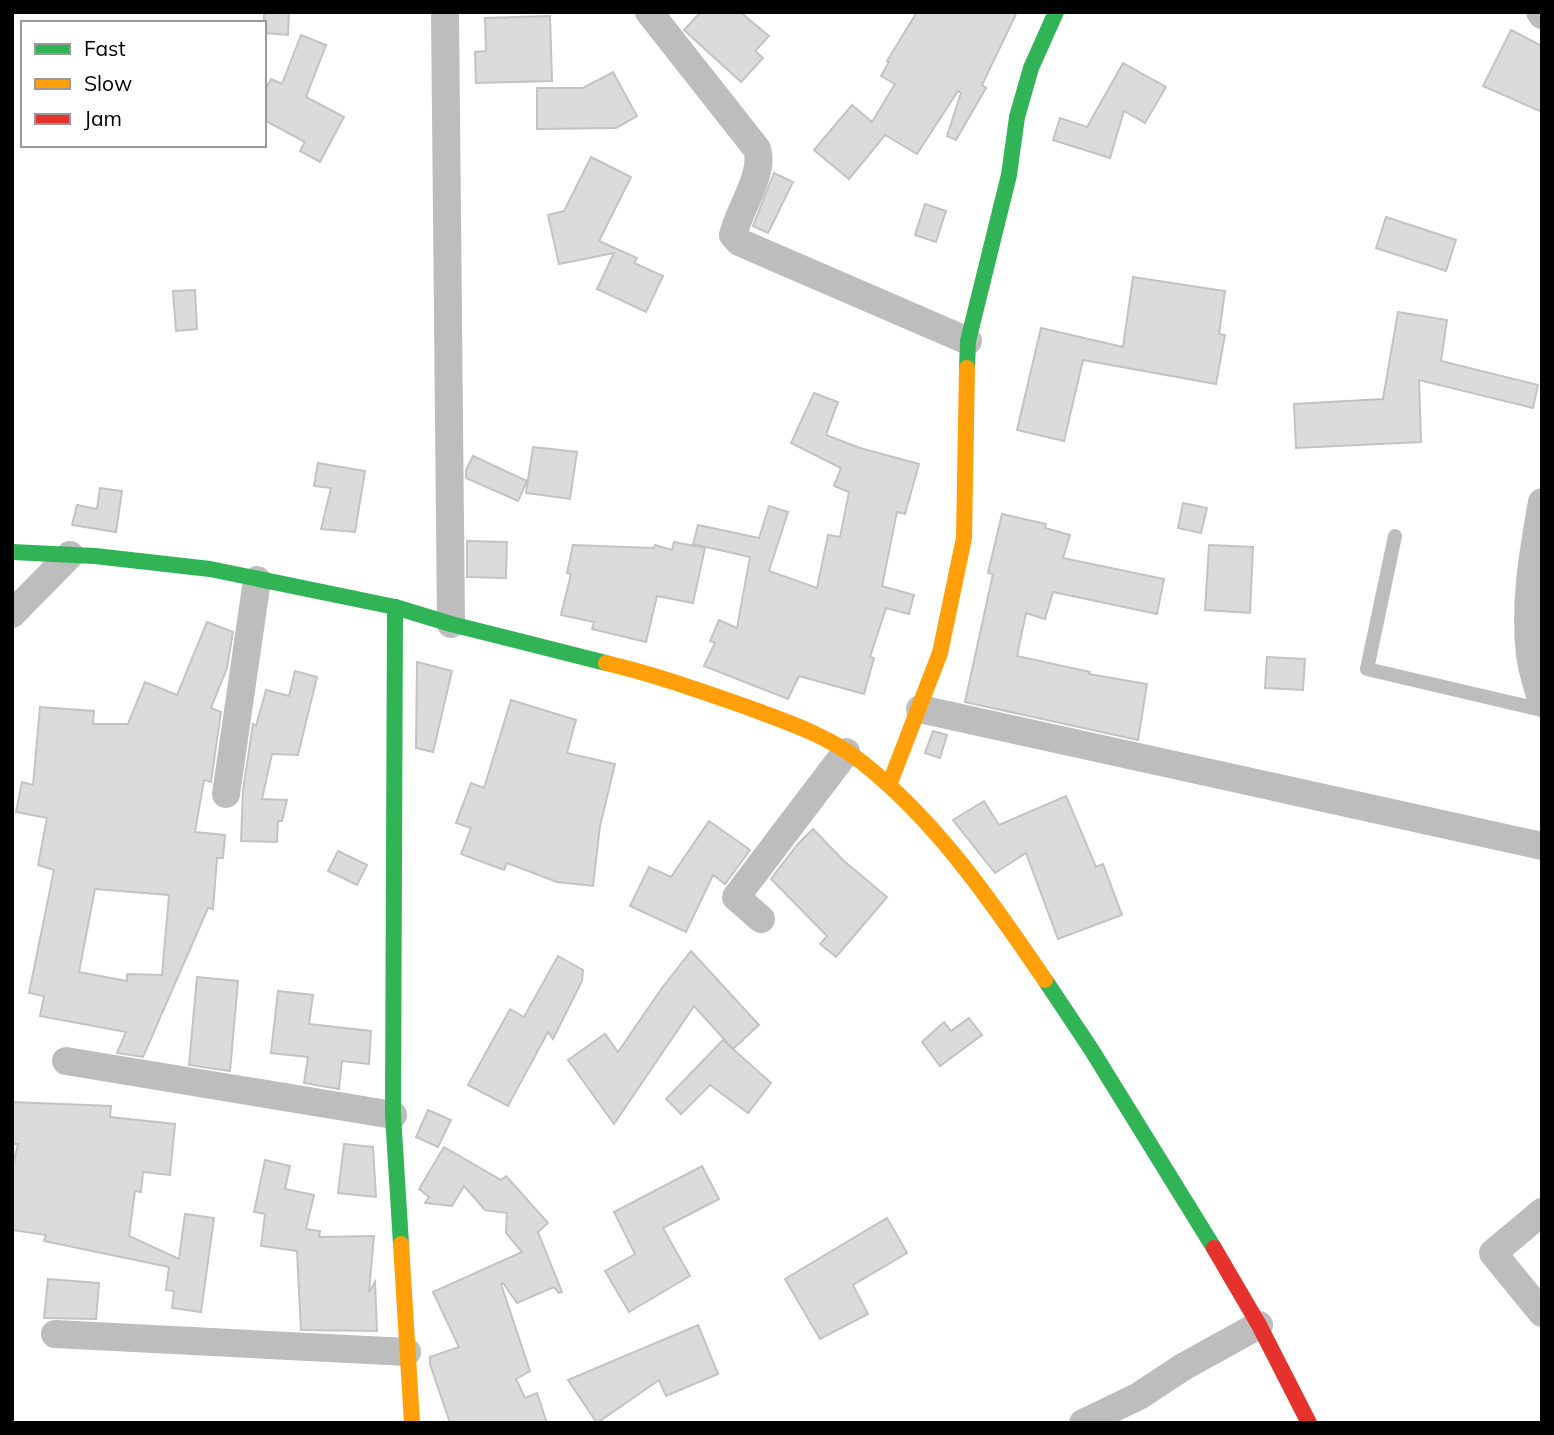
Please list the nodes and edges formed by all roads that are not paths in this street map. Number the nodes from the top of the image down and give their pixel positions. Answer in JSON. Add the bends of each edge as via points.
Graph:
{"nodes":[{"id":1,"x":445,"y":12,"type":"edge"},
{"id":2,"x":649,"y":12,"type":"edge"},
{"id":3,"x":1056,"y":12,"type":"edge"},
{"id":4,"x":968,"y":341,"type":"junction"},
{"id":5,"x":1542,"y":502,"type":"edge"},
{"id":6,"x":1395,"y":536,"type":"dead end"},
{"id":7,"x":12,"y":552,"type":"edge"},
{"id":8,"x":70,"y":555,"type":"junction"},
{"id":9,"x":257,"y":580,"type":"junction"},
{"id":10,"x":395,"y":607,"type":"junction"},
{"id":11,"x":12,"y":614,"type":"edge"},
{"id":12,"x":451,"y":624,"type":"junction"},
{"id":13,"x":1542,"y":704,"type":"edge"},
{"id":14,"x":920,"y":709,"type":"junction"},
{"id":15,"x":1542,"y":710,"type":"edge"},
{"id":16,"x":846,"y":752,"type":"junction"},
{"id":17,"x":889,"y":785,"type":"junction"},
{"id":18,"x":226,"y":794,"type":"dead end"},
{"id":19,"x":1542,"y":846,"type":"edge"},
{"id":20,"x":761,"y":919,"type":"dead end"},
{"id":21,"x":66,"y":1061,"type":"dead end"},
{"id":22,"x":393,"y":1115,"type":"junction"},
{"id":23,"x":1542,"y":1212,"type":"edge"},
{"id":24,"x":1542,"y":1313,"type":"edge"},
{"id":25,"x":1259,"y":1325,"type":"junction"},
{"id":26,"x":55,"y":1334,"type":"dead end"},
{"id":27,"x":407,"y":1352,"type":"junction"},
{"id":28,"x":412,"y":1423,"type":"edge"},
{"id":29,"x":1083,"y":1423,"type":"edge"},
{"id":30,"x":1309,"y":1423,"type":"edge"}],
"edges":[{"from":1,"to":12,"type":"street"},
{"from":2,"to":4,"type":"street","via":[[757,149],[758,171],[733,235],[739,242]]},
{"from":3,"to":4,"type":"street","via":[[1031,68],[1017,117],[1009,175]]},
{"from":4,"to":14,"type":"street","via":[[964,538],[940,653]]},
{"from":5,"to":13,"type":"street","via":[[1528,604],[1530,658]]},
{"from":6,"to":15,"type":"lane","via":[[1367,669]]},
{"from":7,"to":8,"type":"street"},
{"from":8,"to":9,"type":"street","via":[[210,569]]},
{"from":8,"to":11,"type":"street"},
{"from":9,"to":10,"type":"street"},
{"from":9,"to":18,"type":"street"},
{"from":10,"to":12,"type":"street"},
{"from":10,"to":22,"type":"street"},
{"from":12,"to":16,"type":"street","via":[[656,675],[769,714]]},
{"from":14,"to":17,"type":"street"},
{"from":14,"to":19,"type":"street"},
{"from":16,"to":17,"type":"street"},
{"from":16,"to":20,"type":"street","via":[[736,897]]},
{"from":17,"to":25,"type":"street","via":[[1006,923],[1091,1049]]},
{"from":21,"to":22,"type":"street"},
{"from":22,"to":27,"type":"street"},
{"from":23,"to":24,"type":"street","via":[[1493,1253]]},
{"from":25,"to":29,"type":"street","via":[[1139,1396]]},
{"from":25,"to":30,"type":"street"},
{"from":26,"to":27,"type":"street"},
{"from":27,"to":28,"type":"street"}]}
